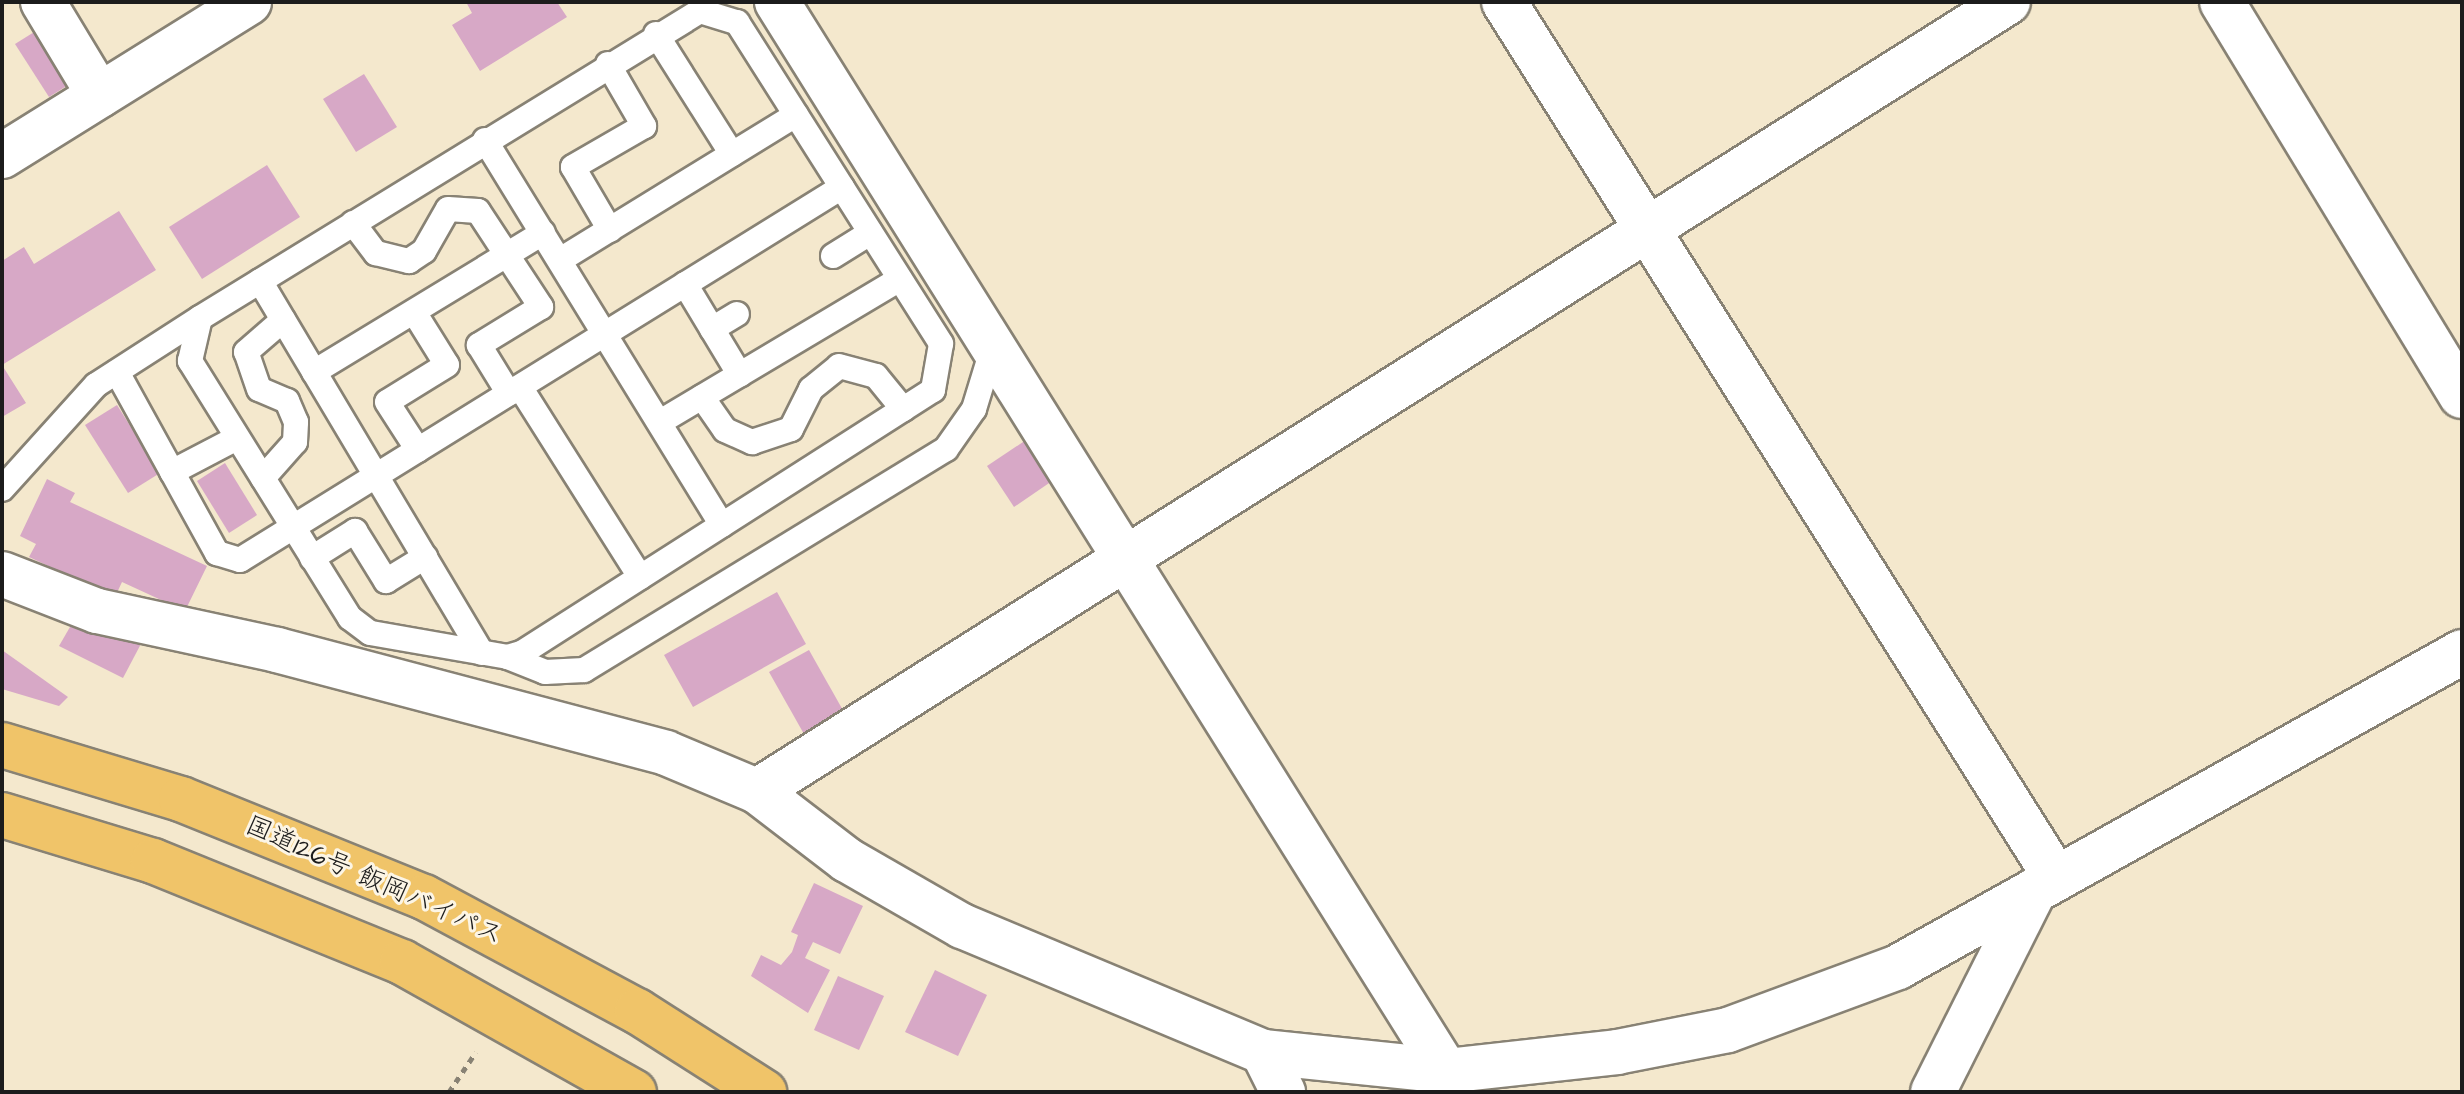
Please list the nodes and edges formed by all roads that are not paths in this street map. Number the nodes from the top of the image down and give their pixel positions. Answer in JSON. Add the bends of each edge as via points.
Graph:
{"nodes":[{"id":1,"x":43,"y":2,"type":"edge"},
{"id":2,"x":249,"y":2,"type":"edge"},
{"id":3,"x":777,"y":2,"type":"edge"},
{"id":4,"x":1504,"y":2,"type":"edge"},
{"id":5,"x":2008,"y":2,"type":"edge"},
{"id":6,"x":2222,"y":2,"type":"edge"},
{"id":7,"x":656,"y":34,"type":"junction"},
{"id":8,"x":608,"y":64,"type":"junction"},
{"id":9,"x":99,"y":95,"type":"junction"},
{"id":10,"x":796,"y":115,"type":"junction"},
{"id":11,"x":485,"y":140,"type":"junction"},
{"id":12,"x":732,"y":154,"type":"junction"},
{"id":13,"x":2,"y":156,"type":"edge"},
{"id":14,"x":842,"y":187,"type":"junction"},
{"id":15,"x":353,"y":223,"type":"junction"},
{"id":16,"x":1648,"y":229,"type":"junction"},
{"id":17,"x":610,"y":230,"type":"junction"},
{"id":18,"x":543,"y":233,"type":"junction"},
{"id":19,"x":870,"y":233,"type":"junction"},
{"id":20,"x":508,"y":254,"type":"junction"},
{"id":21,"x":833,"y":256,"type":"dead end"},
{"id":22,"x":560,"y":260,"type":"junction"},
{"id":23,"x":900,"y":279,"type":"junction"},
{"id":24,"x":260,"y":281,"type":"junction"},
{"id":25,"x":685,"y":284,"type":"junction"},
{"id":26,"x":414,"y":312,"type":"junction"},
{"id":27,"x":737,"y":314,"type":"dead end"},
{"id":28,"x":200,"y":318,"type":"junction"},
{"id":29,"x":283,"y":320,"type":"junction"},
{"id":30,"x":712,"y":329,"type":"junction"},
{"id":31,"x":606,"y":333,"type":"junction"},
{"id":32,"x":993,"y":347,"type":"junction"},
{"id":33,"x":117,"y":372,"type":"junction"},
{"id":34,"x":314,"y":372,"type":"junction"},
{"id":35,"x":740,"y":375,"type":"junction"},
{"id":36,"x":514,"y":390,"type":"junction"},
{"id":37,"x":2462,"y":396,"type":"edge"},
{"id":38,"x":702,"y":397,"type":"junction"},
{"id":39,"x":903,"y":409,"type":"junction"},
{"id":40,"x":660,"y":422,"type":"junction"},
{"id":41,"x":237,"y":438,"type":"junction"},
{"id":42,"x":418,"y":450,"type":"junction"},
{"id":43,"x":172,"y":472,"type":"junction"},
{"id":44,"x":376,"y":475,"type":"junction"},
{"id":45,"x":263,"y":478,"type":"junction"},
{"id":46,"x":2,"y":489,"type":"edge"},
{"id":47,"x":722,"y":525,"type":"junction"},
{"id":48,"x":293,"y":527,"type":"junction"},
{"id":49,"x":425,"y":557,"type":"junction"},
{"id":50,"x":312,"y":558,"type":"junction"},
{"id":51,"x":1126,"y":559,"type":"junction"},
{"id":52,"x":2,"y":574,"type":"edge"},
{"id":53,"x":640,"y":577,"type":"junction"},
{"id":54,"x":2462,"y":652,"type":"edge"},
{"id":55,"x":482,"y":653,"type":"junction"},
{"id":56,"x":508,"y":657,"type":"junction"},
{"id":57,"x":2,"y":745,"type":"edge"},
{"id":58,"x":757,"y":791,"type":"junction"},
{"id":59,"x":2,"y":815,"type":"edge"},
{"id":60,"x":2045,"y":885,"type":"junction"},
{"id":61,"x":1263,"y":1052,"type":"junction"},
{"id":62,"x":1446,"y":1071,"type":"junction"},
{"id":63,"x":634,"y":1092,"type":"edge"},
{"id":64,"x":764,"y":1092,"type":"edge"},
{"id":65,"x":1283,"y":1092,"type":"edge"},
{"id":66,"x":1933,"y":1092,"type":"edge"}],
"edges":[{"from":1,"to":9,"type":"street"},
{"from":2,"to":9,"type":"street"},
{"from":3,"to":32,"type":"street"},
{"from":4,"to":16,"type":"street"},
{"from":5,"to":16,"type":"street"},
{"from":6,"to":37,"type":"street"},
{"from":7,"to":8,"type":"lane"},
{"from":7,"to":10,"type":"lane","via":[[700,11],[737,22]]},
{"from":7,"to":12,"type":"lane"},
{"from":8,"to":11,"type":"lane"},
{"from":8,"to":17,"type":"lane","via":[[644,126],[573,167]]},
{"from":9,"to":13,"type":"street"},
{"from":10,"to":12,"type":"lane"},
{"from":10,"to":14,"type":"lane"},
{"from":11,"to":15,"type":"lane"},
{"from":11,"to":18,"type":"lane"},
{"from":12,"to":17,"type":"lane"},
{"from":14,"to":19,"type":"lane"},
{"from":14,"to":25,"type":"lane"},
{"from":15,"to":20,"type":"lane","via":[[376,253],[409,261],[424,251],[448,209],[462,206],[478,211]]},
{"from":15,"to":24,"type":"lane"},
{"from":16,"to":51,"type":"street"},
{"from":16,"to":60,"type":"street"},
{"from":17,"to":22,"type":"lane"},
{"from":18,"to":20,"type":"lane"},
{"from":18,"to":22,"type":"lane"},
{"from":19,"to":21,"type":"lane"},
{"from":19,"to":23,"type":"lane"},
{"from":20,"to":26,"type":"lane"},
{"from":20,"to":36,"type":"lane","via":[[541,307],[479,345]]},
{"from":22,"to":31,"type":"lane"},
{"from":23,"to":35,"type":"lane"},
{"from":23,"to":39,"type":"lane","via":[[941,344],[933,390]]},
{"from":24,"to":28,"type":"lane"},
{"from":24,"to":29,"type":"lane"},
{"from":25,"to":30,"type":"lane"},
{"from":25,"to":31,"type":"lane"},
{"from":26,"to":34,"type":"lane"},
{"from":26,"to":42,"type":"lane","via":[[447,365],[387,402]]},
{"from":27,"to":30,"type":"lane"},
{"from":28,"to":33,"type":"lane"},
{"from":28,"to":41,"type":"lane","via":[[190,361]]},
{"from":29,"to":34,"type":"lane"},
{"from":29,"to":45,"type":"lane","via":[[246,352],[259,389],[287,401],[296,422],[295,442]]},
{"from":30,"to":35,"type":"lane"},
{"from":31,"to":36,"type":"lane"},
{"from":31,"to":40,"type":"lane"},
{"from":32,"to":51,"type":"street"},
{"from":32,"to":56,"type":"lane","via":[[974,409],[946,449],[584,670],[545,672]]},
{"from":33,"to":43,"type":"lane"},
{"from":33,"to":46,"type":"lane"},
{"from":34,"to":44,"type":"lane"},
{"from":35,"to":38,"type":"lane"},
{"from":36,"to":42,"type":"lane"},
{"from":36,"to":53,"type":"lane"},
{"from":38,"to":39,"type":"lane","via":[[725,430],[752,442],[791,429],[811,389],[839,366],[876,376]]},
{"from":38,"to":40,"type":"lane"},
{"from":39,"to":47,"type":"lane"},
{"from":40,"to":47,"type":"lane"},
{"from":41,"to":43,"type":"lane"},
{"from":41,"to":45,"type":"lane"},
{"from":42,"to":44,"type":"lane"},
{"from":43,"to":48,"type":"lane","via":[[217,553],[240,560]]},
{"from":44,"to":48,"type":"lane"},
{"from":44,"to":49,"type":"lane"},
{"from":45,"to":48,"type":"lane"},
{"from":47,"to":53,"type":"lane"},
{"from":48,"to":50,"type":"lane"},
{"from":49,"to":50,"type":"lane","via":[[386,581],[355,531]]},
{"from":49,"to":55,"type":"lane"},
{"from":50,"to":55,"type":"lane","via":[[350,618],[370,633]]},
{"from":51,"to":58,"type":"street"},
{"from":51,"to":62,"type":"street"},
{"from":52,"to":58,"type":"street","via":[[124,619],[277,650],[666,753]]},
{"from":53,"to":56,"type":"lane"},
{"from":54,"to":60,"type":"street"},
{"from":55,"to":56,"type":"lane"},
{"from":57,"to":64,"type":"highway","name":"国道126号 飯岡バイパス","via":[[181,799],[424,897],[637,1011]]},
{"from":58,"to":61,"type":"street","via":[[847,860],[962,926]]},
{"from":59,"to":63,"type":"highway","via":[[153,861],[402,962]]},
{"from":60,"to":62,"type":"street","via":[[1898,967],[1728,1030],[1617,1052]]},
{"from":60,"to":66,"type":"street"},
{"from":61,"to":62,"type":"street"},
{"from":61,"to":65,"type":"street"}]}
